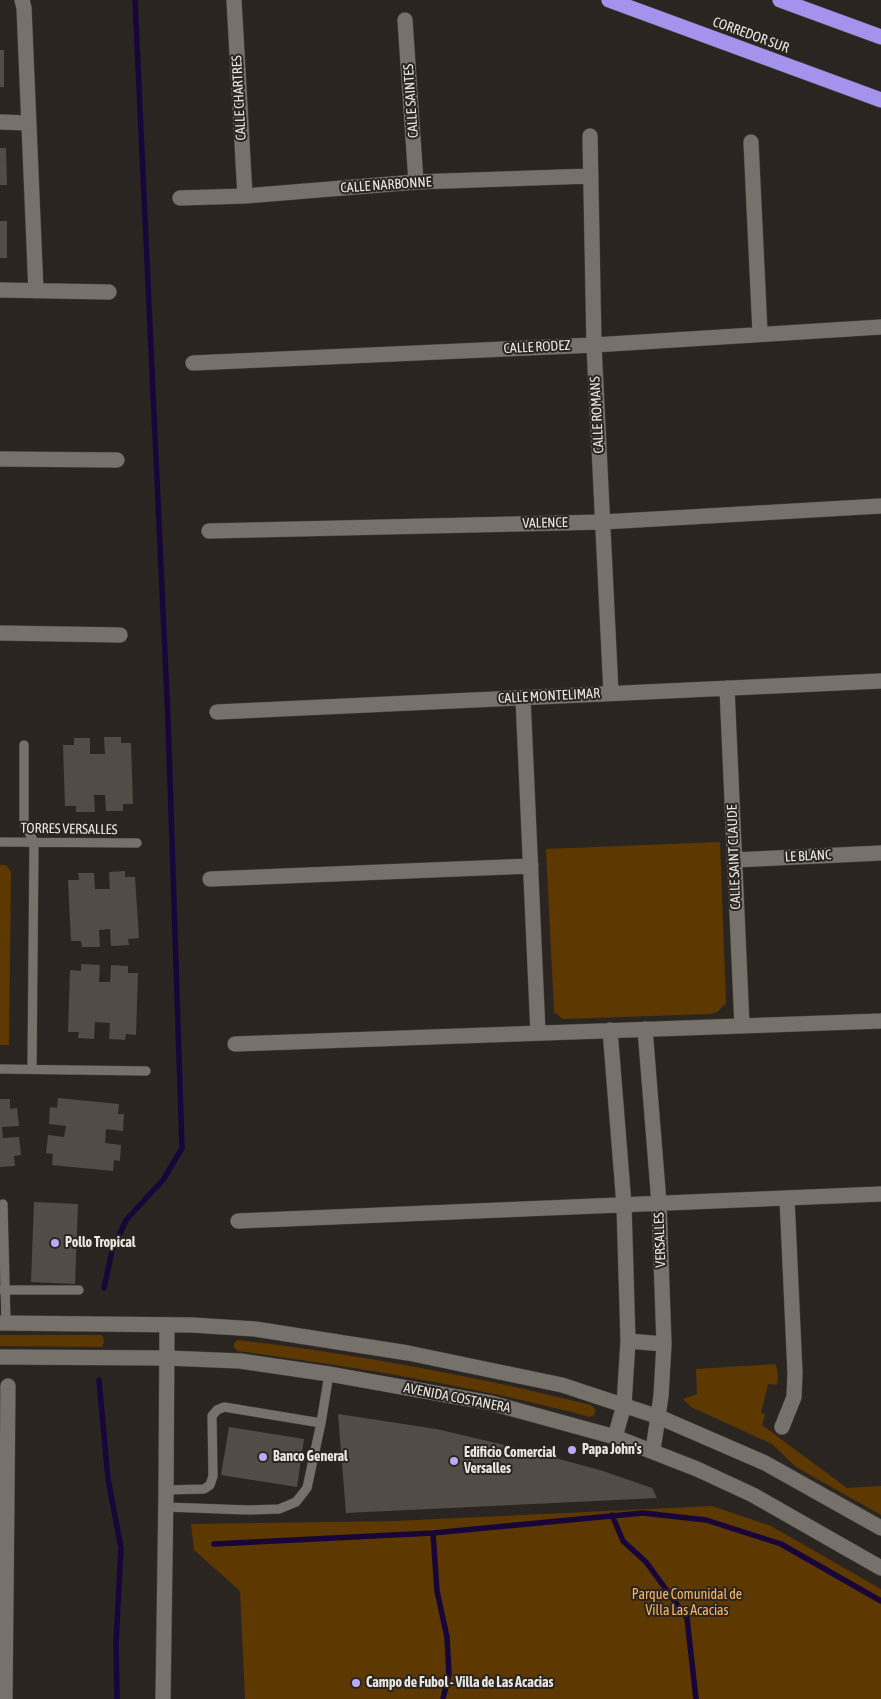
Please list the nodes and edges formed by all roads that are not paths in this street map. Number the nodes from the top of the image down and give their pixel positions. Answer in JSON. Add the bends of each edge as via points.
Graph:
{"nodes":[{"id":1,"x":22,"y":0,"type":"edge"},
{"id":2,"x":234,"y":0,"type":"edge"},
{"id":3,"x":609,"y":0,"type":"edge"},
{"id":4,"x":780,"y":0,"type":"edge"},
{"id":5,"x":405,"y":20,"type":"dead end"},
{"id":6,"x":881,"y":37,"type":"edge"},
{"id":7,"x":881,"y":100,"type":"edge"},
{"id":8,"x":0,"y":122,"type":"edge"},
{"id":9,"x":29,"y":123,"type":"junction"},
{"id":10,"x":590,"y":136,"type":"dead end"},
{"id":11,"x":751,"y":142,"type":"dead end"},
{"id":12,"x":592,"y":176,"type":"junction"},
{"id":13,"x":416,"y":182,"type":"junction"},
{"id":14,"x":244,"y":196,"type":"junction"},
{"id":15,"x":180,"y":198,"type":"dead end"},
{"id":16,"x":0,"y":290,"type":"edge"},
{"id":17,"x":36,"y":291,"type":"junction"},
{"id":18,"x":109,"y":292,"type":"dead end"},
{"id":19,"x":881,"y":327,"type":"edge"},
{"id":20,"x":760,"y":333,"type":"junction"},
{"id":21,"x":594,"y":345,"type":"junction"},
{"id":22,"x":193,"y":363,"type":"dead end"},
{"id":23,"x":0,"y":459,"type":"edge"},
{"id":24,"x":117,"y":460,"type":"dead end"},
{"id":25,"x":881,"y":506,"type":"edge"},
{"id":26,"x":603,"y":522,"type":"junction"},
{"id":27,"x":209,"y":531,"type":"dead end"},
{"id":28,"x":0,"y":633,"type":"edge"},
{"id":29,"x":120,"y":635,"type":"dead end"},
{"id":30,"x":881,"y":681,"type":"edge"},
{"id":31,"x":727,"y":688,"type":"junction"},
{"id":32,"x":611,"y":693,"type":"junction"},
{"id":33,"x":523,"y":698,"type":"junction"},
{"id":34,"x":217,"y":712,"type":"dead end"},
{"id":35,"x":24,"y":745,"type":"dead end"},
{"id":36,"x":0,"y":842,"type":"edge"},
{"id":37,"x":34,"y":842,"type":"junction"},
{"id":38,"x":137,"y":843,"type":"dead end"},
{"id":39,"x":881,"y":853,"type":"edge"},
{"id":40,"x":734,"y":860,"type":"junction"},
{"id":41,"x":531,"y":866,"type":"junction"},
{"id":42,"x":210,"y":879,"type":"dead end"},
{"id":43,"x":881,"y":1021,"type":"edge"},
{"id":44,"x":742,"y":1026,"type":"junction"},
{"id":45,"x":645,"y":1029,"type":"junction"},
{"id":46,"x":610,"y":1030,"type":"junction"},
{"id":47,"x":538,"y":1033,"type":"junction"},
{"id":48,"x":236,"y":1044,"type":"dead end"},
{"id":49,"x":0,"y":1069,"type":"edge"},
{"id":50,"x":32,"y":1069,"type":"junction"},
{"id":51,"x":146,"y":1071,"type":"dead end"},
{"id":52,"x":881,"y":1194,"type":"edge"},
{"id":53,"x":787,"y":1198,"type":"junction"},
{"id":54,"x":658,"y":1203,"type":"junction"},
{"id":55,"x":3,"y":1204,"type":"dead end"},
{"id":56,"x":624,"y":1205,"type":"junction"},
{"id":57,"x":238,"y":1221,"type":"dead end"},
{"id":58,"x":2,"y":1290,"type":"edge"},
{"id":59,"x":79,"y":1290,"type":"dead end"},
{"id":60,"x":3,"y":1323,"type":"edge"},
{"id":61,"x":167,"y":1325,"type":"junction"},
{"id":62,"x":628,"y":1341,"type":"junction"},
{"id":63,"x":664,"y":1344,"type":"junction"},
{"id":64,"x":0,"y":1357,"type":"edge"},
{"id":65,"x":167,"y":1358,"type":"junction"},
{"id":66,"x":329,"y":1374,"type":"junction"},
{"id":67,"x":8,"y":1386,"type":"dead end"},
{"id":68,"x":624,"y":1405,"type":"junction"},
{"id":69,"x":659,"y":1416,"type":"junction"},
{"id":70,"x":321,"y":1423,"type":"junction"},
{"id":71,"x":782,"y":1427,"type":"dead end"},
{"id":72,"x":615,"y":1437,"type":"junction"},
{"id":73,"x":653,"y":1450,"type":"junction"},
{"id":74,"x":4,"y":1472,"type":"edge"},
{"id":75,"x":166,"y":1490,"type":"junction"},
{"id":76,"x":166,"y":1507,"type":"junction"},
{"id":77,"x":881,"y":1528,"type":"edge"},
{"id":78,"x":881,"y":1568,"type":"edge"},
{"id":79,"x":3,"y":1619,"type":"edge"},
{"id":80,"x":5,"y":1699,"type":"edge"},
{"id":81,"x":163,"y":1699,"type":"edge"}],
"edges":[{"from":1,"to":9,"type":"street"},
{"from":2,"to":14,"type":"street","name":"CALLE CHARTRES"},
{"from":3,"to":7,"type":"highway","name":"CORREDOR SUR"},
{"from":4,"to":6,"type":"highway"},
{"from":5,"to":13,"type":"street","name":"CALLE SAINTES"},
{"from":8,"to":9,"type":"street"},
{"from":9,"to":17,"type":"street"},
{"from":10,"to":12,"type":"street","name":"CALLE ROMANS"},
{"from":11,"to":20,"type":"street"},
{"from":12,"to":13,"type":"street","name":"CALLE NARBONNE"},
{"from":12,"to":21,"type":"street","name":"CALLE ROMANS"},
{"from":13,"to":14,"type":"street","name":"CALLE NARBONNE"},
{"from":14,"to":15,"type":"street","name":"CALLE NARBONNE"},
{"from":16,"to":17,"type":"street"},
{"from":17,"to":18,"type":"street"},
{"from":19,"to":20,"type":"street","name":"CALLE RODEZ"},
{"from":20,"to":21,"type":"street","name":"CALLE RODEZ"},
{"from":21,"to":22,"type":"street","name":"CALLE RODEZ"},
{"from":21,"to":26,"type":"street","name":"CALLE ROMANS"},
{"from":23,"to":24,"type":"street"},
{"from":25,"to":26,"type":"street","name":"VALENCE"},
{"from":26,"to":27,"type":"street","name":"VALENCE"},
{"from":26,"to":32,"type":"street","name":"CALLE ROMANS"},
{"from":28,"to":29,"type":"street"},
{"from":30,"to":31,"type":"street","name":"CALLE MONTELIMAR"},
{"from":31,"to":32,"type":"street","name":"CALLE MONTELIMAR"},
{"from":31,"to":40,"type":"street","name":"CALLE SAINT CLAUDE"},
{"from":32,"to":33,"type":"street","name":"CALLE MONTELIMAR"},
{"from":33,"to":34,"type":"street","name":"CALLE MONTELIMAR"},
{"from":33,"to":41,"type":"street"},
{"from":35,"to":37,"type":"lane","via":[[24,823]]},
{"from":36,"to":37,"type":"lane","name":"TORRES VERSALLES"},
{"from":37,"to":38,"type":"lane","name":"TORRES VERSALLES"},
{"from":37,"to":50,"type":"lane"},
{"from":39,"to":40,"type":"street","name":"LE BLANC"},
{"from":40,"to":44,"type":"street","name":"CALLE SAINT CLAUDE"},
{"from":41,"to":42,"type":"street"},
{"from":41,"to":47,"type":"street"},
{"from":43,"to":44,"type":"street"},
{"from":44,"to":45,"type":"street"},
{"from":45,"to":46,"type":"street"},
{"from":45,"to":54,"type":"street","name":"VERSALLES"},
{"from":46,"to":47,"type":"street"},
{"from":46,"to":56,"type":"street"},
{"from":47,"to":48,"type":"street"},
{"from":49,"to":50,"type":"lane"},
{"from":50,"to":51,"type":"lane"},
{"from":52,"to":53,"type":"street"},
{"from":53,"to":54,"type":"street"},
{"from":53,"to":71,"type":"street","via":[[795,1373],[794,1398]]},
{"from":54,"to":56,"type":"street"},
{"from":54,"to":63,"type":"street","name":"VERSALLES"},
{"from":55,"to":58,"type":"lane"},
{"from":56,"to":57,"type":"street"},
{"from":56,"to":62,"type":"street"},
{"from":58,"to":59,"type":"lane"},
{"from":58,"to":60,"type":"lane"},
{"from":60,"to":61,"type":"street"},
{"from":61,"to":65,"type":"street"},
{"from":61,"to":68,"type":"street","via":[[255,1329],[408,1353],[562,1385]]},
{"from":62,"to":63,"type":"street"},
{"from":62,"to":68,"type":"street"},
{"from":63,"to":69,"type":"street","name":"VERSALLES"},
{"from":64,"to":65,"type":"street","name":"AVENIDA COSTANERA"},
{"from":65,"to":66,"type":"street","name":"AVENIDA COSTANERA","via":[[240,1361]]},
{"from":65,"to":75,"type":"street"},
{"from":66,"to":70,"type":"lane"},
{"from":66,"to":72,"type":"street","name":"AVENIDA COSTANERA","via":[[491,1403]]},
{"from":67,"to":74,"type":"street"},
{"from":68,"to":69,"type":"street"},
{"from":68,"to":72,"type":"street"},
{"from":69,"to":73,"type":"street","name":"VERSALLES"},
{"from":69,"to":77,"type":"street","via":[[765,1463]]},
{"from":70,"to":75,"type":"lane","via":[[224,1407],[217,1410],[212,1416],[213,1476],[210,1485],[204,1489]]},
{"from":70,"to":76,"type":"lane","via":[[307,1488],[296,1502],[279,1509]]},
{"from":72,"to":73,"type":"street","name":"AVENIDA COSTANERA"},
{"from":73,"to":78,"type":"street","name":"AVENIDA COSTANERA","via":[[753,1494]]},
{"from":74,"to":79,"type":"street"},
{"from":75,"to":76,"type":"street"},
{"from":76,"to":81,"type":"street"},
{"from":79,"to":80,"type":"street"}]}
